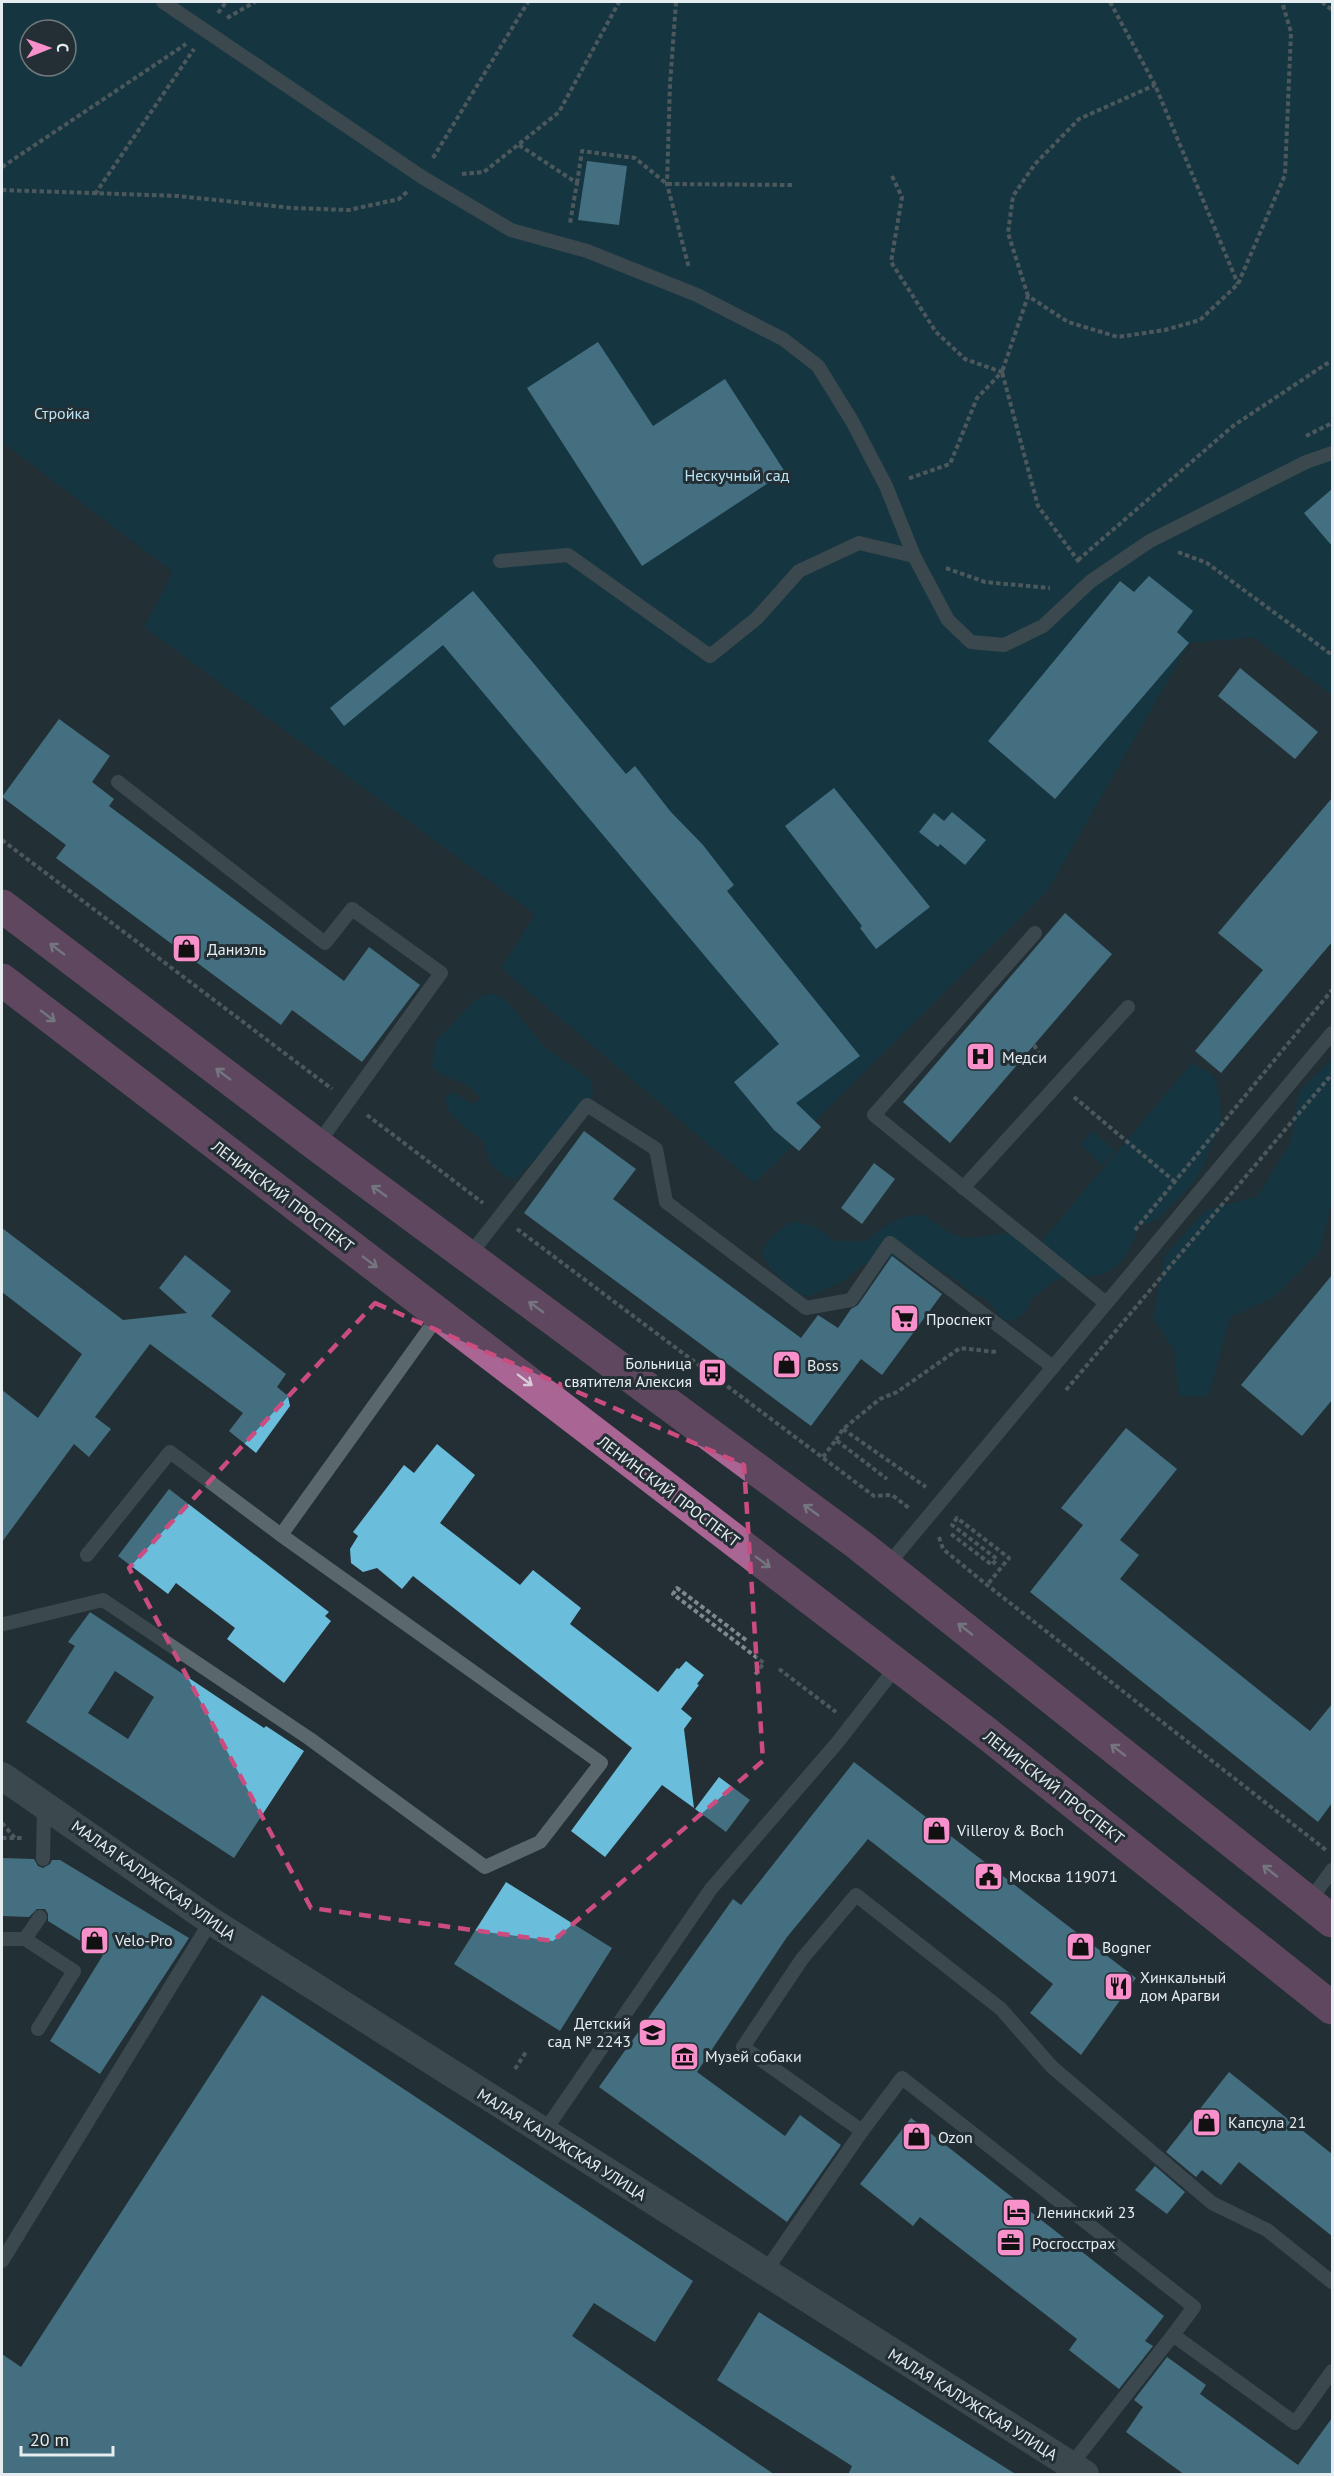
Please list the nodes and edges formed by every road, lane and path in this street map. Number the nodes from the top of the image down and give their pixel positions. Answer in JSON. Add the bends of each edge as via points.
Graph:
{"nodes":[{"id":1,"x":163,"y":2,"type":"edge"},
{"id":2,"x":226,"y":2,"type":"edge"},
{"id":3,"x":255,"y":2,"type":"edge"},
{"id":4,"x":528,"y":2,"type":"edge"},
{"id":5,"x":620,"y":2,"type":"edge"},
{"id":6,"x":676,"y":2,"type":"edge"},
{"id":7,"x":1110,"y":2,"type":"edge"},
{"id":8,"x":1282,"y":2,"type":"edge"},
{"id":9,"x":1322,"y":2,"type":"edge"},
{"id":10,"x":1332,"y":10,"type":"edge"},
{"id":11,"x":206,"y":31,"type":"junction"},
{"id":12,"x":1155,"y":85,"type":"junction"},
{"id":13,"x":519,"y":145,"type":"junction"},
{"id":14,"x":2,"y":167,"type":"edge"},
{"id":15,"x":892,"y":176,"type":"dead end"},
{"id":16,"x":422,"y":177,"type":"junction"},
{"id":17,"x":577,"y":183,"type":"junction"},
{"id":18,"x":667,"y":184,"type":"junction"},
{"id":19,"x":793,"y":185,"type":"dead end"},
{"id":20,"x":2,"y":190,"type":"edge"},
{"id":21,"x":95,"y":195,"type":"junction"},
{"id":22,"x":587,"y":251,"type":"junction"},
{"id":23,"x":1238,"y":284,"type":"junction"},
{"id":24,"x":697,"y":295,"type":"junction"},
{"id":25,"x":1028,"y":296,"type":"junction"},
{"id":26,"x":1332,"y":362,"type":"edge"},
{"id":27,"x":1002,"y":372,"type":"junction"},
{"id":28,"x":1332,"y":453,"type":"edge"},
{"id":29,"x":886,"y":486,"type":"junction"},
{"id":30,"x":1150,"y":541,"type":"junction"},
{"id":31,"x":915,"y":556,"type":"junction"},
{"id":32,"x":500,"y":561,"type":"dead end"},
{"id":33,"x":1077,"y":561,"type":"junction"},
{"id":34,"x":1091,"y":580,"type":"junction"},
{"id":35,"x":1332,"y":655,"type":"edge"},
{"id":36,"x":118,"y":782,"type":"dead end"},
{"id":37,"x":2,"y":840,"type":"edge"},
{"id":38,"x":2,"y":906,"type":"edge"},
{"id":39,"x":1035,"y":933,"type":"dead end"},
{"id":40,"x":2,"y":980,"type":"edge"},
{"id":41,"x":1332,"y":990,"type":"edge"},
{"id":42,"x":1128,"y":1007,"type":"dead end"},
{"id":43,"x":1332,"y":1033,"type":"edge"},
{"id":44,"x":1034,"y":1046,"type":"dead end"},
{"id":45,"x":1058,"y":1084,"type":"junction"},
{"id":46,"x":349,"y":1101,"type":"junction"},
{"id":47,"x":317,"y":1145,"type":"junction"},
{"id":48,"x":1174,"y":1181,"type":"junction"},
{"id":49,"x":963,"y":1188,"type":"junction"},
{"id":50,"x":500,"y":1216,"type":"junction"},
{"id":51,"x":1131,"y":1235,"type":"dead end"},
{"id":52,"x":468,"y":1257,"type":"junction"},
{"id":53,"x":1106,"y":1303,"type":"junction"},
{"id":54,"x":439,"y":1315,"type":"junction"},
{"id":55,"x":1027,"y":1347,"type":"junction"},
{"id":56,"x":1053,"y":1367,"type":"junction"},
{"id":57,"x":843,"y":1429,"type":"junction"},
{"id":58,"x":836,"y":1440,"type":"junction"},
{"id":59,"x":823,"y":1457,"type":"junction"},
{"id":60,"x":888,"y":1479,"type":"dead end"},
{"id":61,"x":927,"y":1488,"type":"dead end"},
{"id":62,"x":925,"y":1520,"type":"junction"},
{"id":63,"x":951,"y":1534,"type":"dead end"},
{"id":64,"x":281,"y":1535,"type":"junction"},
{"id":65,"x":87,"y":1555,"type":"dead end"},
{"id":66,"x":886,"y":1567,"type":"junction"},
{"id":67,"x":987,"y":1586,"type":"junction"},
{"id":68,"x":4,"y":1624,"type":"dead end"},
{"id":69,"x":746,"y":1640,"type":"dead end"},
{"id":70,"x":897,"y":1666,"type":"junction"},
{"id":71,"x":779,"y":1669,"type":"dead end"},
{"id":72,"x":755,"y":1675,"type":"dead end"},
{"id":73,"x":843,"y":1718,"type":"dead end"},
{"id":74,"x":2,"y":1776,"type":"edge"},
{"id":75,"x":2,"y":1803,"type":"edge"},
{"id":76,"x":44,"y":1805,"type":"junction"},
{"id":77,"x":2,"y":1822,"type":"edge"},
{"id":78,"x":16,"y":1838,"type":"dead end"},
{"id":79,"x":1332,"y":1856,"type":"edge"},
{"id":80,"x":43,"y":1859,"type":"dead end"},
{"id":81,"x":1332,"y":1869,"type":"edge"},
{"id":82,"x":1321,"y":1911,"type":"edge"},
{"id":83,"x":40,"y":1917,"type":"dead end"},
{"id":84,"x":211,"y":1922,"type":"junction"},
{"id":85,"x":2,"y":1939,"type":"edge"},
{"id":86,"x":25,"y":1939,"type":"junction"},
{"id":87,"x":1332,"y":2008,"type":"edge"},
{"id":88,"x":38,"y":2029,"type":"dead end"},
{"id":89,"x":526,"y":2052,"type":"dead end"},
{"id":90,"x":515,"y":2069,"type":"dead end"},
{"id":91,"x":862,"y":2131,"type":"junction"},
{"id":92,"x":544,"y":2132,"type":"junction"},
{"id":93,"x":2,"y":2261,"type":"edge"},
{"id":94,"x":765,"y":2272,"type":"junction"},
{"id":95,"x":1332,"y":2282,"type":"edge"},
{"id":96,"x":1173,"y":2334,"type":"junction"},
{"id":97,"x":1332,"y":2371,"type":"edge"},
{"id":98,"x":1078,"y":2470,"type":"edge"}],
"edges":[{"from":1,"to":11,"type":"lane"},
{"from":2,"to":11,"type":"path"},
{"from":3,"to":11,"type":"path"},
{"from":4,"to":16,"type":"path"},
{"from":5,"to":13,"type":"path","via":[[559,112]]},
{"from":6,"to":18,"type":"path"},
{"from":7,"to":12,"type":"path"},
{"from":8,"to":23,"type":"path","via":[[1291,32],[1285,175]]},
{"from":9,"to":10,"type":"path"},
{"from":11,"to":14,"type":"path"},
{"from":11,"to":16,"type":"lane"},
{"from":11,"to":21,"type":"path"},
{"from":12,"to":23,"type":"path"},
{"from":12,"to":25,"type":"path","via":[[1079,119],[1035,164],[1013,196],[1008,233]]},
{"from":13,"to":16,"type":"path","via":[[484,172]]},
{"from":13,"to":17,"type":"path"},
{"from":15,"to":27,"type":"path","via":[[902,197],[891,262],[936,332],[965,359]]},
{"from":16,"to":21,"type":"path","via":[[399,199],[349,210],[178,196]]},
{"from":16,"to":22,"type":"lane","via":[[511,230]]},
{"from":17,"to":18,"type":"path","via":[[582,151],[635,158]]},
{"from":17,"to":22,"type":"path","via":[[570,224]]},
{"from":18,"to":19,"type":"path"},
{"from":18,"to":24,"type":"path"},
{"from":20,"to":21,"type":"path"},
{"from":22,"to":24,"type":"lane"},
{"from":23,"to":25,"type":"path","via":[[1200,320],[1118,337],[1068,322]]},
{"from":24,"to":29,"type":"lane","via":[[783,339],[818,366]]},
{"from":25,"to":27,"type":"path"},
{"from":26,"to":33,"type":"path","via":[[1233,426]]},
{"from":27,"to":29,"type":"path","via":[[977,398],[950,464]]},
{"from":27,"to":33,"type":"path","via":[[1038,506]]},
{"from":28,"to":30,"type":"lane","via":[[1306,462]]},
{"from":29,"to":31,"type":"lane"},
{"from":30,"to":34,"type":"lane"},
{"from":30,"to":35,"type":"path","via":[[1207,563]]},
{"from":31,"to":32,"type":"lane","via":[[860,543],[799,571],[757,618],[710,656],[568,555]]},
{"from":31,"to":34,"type":"path","via":[[986,582],[1046,589]]},
{"from":31,"to":34,"type":"lane","via":[[948,620],[971,642],[1004,645],[1042,626]]},
{"from":33,"to":34,"type":"path"},
{"from":36,"to":46,"type":"lane","via":[[325,943],[352,909],[441,973]]},
{"from":37,"to":46,"type":"path"},
{"from":47,"to":38,"type":"main road","one_way":true},
{"from":39,"to":49,"type":"lane","via":[[873,1115]]},
{"from":40,"to":54,"type":"main road","name":"ЛЕНИНСКИЙ ПРОСПЕКТ","one_way":true},
{"from":41,"to":48,"type":"path"},
{"from":42,"to":45,"type":"lane"},
{"from":43,"to":53,"type":"lane"},
{"from":44,"to":45,"type":"path"},
{"from":45,"to":48,"type":"path"},
{"from":45,"to":49,"type":"lane"},
{"from":46,"to":47,"type":"lane"},
{"from":46,"to":50,"type":"path"},
{"from":52,"to":47,"type":"main road","one_way":true},
{"from":48,"to":51,"type":"path"},
{"from":49,"to":53,"type":"lane"},
{"from":50,"to":52,"type":"lane"},
{"from":50,"to":55,"type":"lane","via":[[587,1104],[656,1149],[666,1202],[806,1308],[851,1300],[890,1243]]},
{"from":50,"to":59,"type":"path"},
{"from":66,"to":52,"type":"main road","one_way":true},
{"from":53,"to":56,"type":"lane"},
{"from":54,"to":64,"type":"lane"},
{"from":54,"to":70,"type":"main road","name":"ЛЕНИНСКИЙ ПРОСПЕКТ","one_way":true},
{"from":55,"to":56,"type":"lane"},
{"from":55,"to":57,"type":"path","via":[[1015,1354],[960,1348],[897,1392],[880,1399]]},
{"from":56,"to":62,"type":"lane"},
{"from":57,"to":58,"type":"path"},
{"from":57,"to":61,"type":"path"},
{"from":58,"to":59,"type":"path"},
{"from":58,"to":60,"type":"path"},
{"from":59,"to":62,"type":"path","via":[[874,1496],[892,1495]]},
{"from":62,"to":66,"type":"lane"},
{"from":62,"to":67,"type":"path","via":[[936,1528],[943,1549]]},
{"from":63,"to":67,"type":"path","via":[[992,1565],[997,1559],[952,1525],[957,1518],[1009,1558]]},
{"from":64,"to":65,"type":"lane","via":[[170,1452]]},
{"from":64,"to":68,"type":"lane","via":[[601,1763],[540,1842],[485,1867],[310,1739],[103,1600]]},
{"from":82,"to":66,"type":"main road","one_way":true},
{"from":67,"to":79,"type":"path"},
{"from":69,"to":72,"type":"path","via":[[677,1588],[673,1594],[764,1663]]},
{"from":70,"to":87,"type":"main road","name":"ЛЕНИНСКИЙ ПРОСПЕКТ"},
{"from":70,"to":92,"type":"lane","via":[[837,1743],[711,1889]]},
{"from":71,"to":73,"type":"path"},
{"from":74,"to":76,"type":"street","name":"МАЛАЯ КАЛУЖСКАЯ УЛИЦА"},
{"from":75,"to":76,"type":"street"},
{"from":76,"to":80,"type":"lane"},
{"from":76,"to":84,"type":"street","name":"МАЛАЯ КАЛУЖСКАЯ УЛИЦА"},
{"from":77,"to":78,"type":"path"},
{"from":81,"to":82,"type":"lane"},
{"from":83,"to":86,"type":"lane"},
{"from":84,"to":92,"type":"street","name":"МАЛАЯ КАЛУЖСКАЯ УЛИЦА"},
{"from":84,"to":93,"type":"lane"},
{"from":85,"to":86,"type":"lane"},
{"from":86,"to":88,"type":"lane","via":[[74,1971]]},
{"from":89,"to":90,"type":"path"},
{"from":91,"to":94,"type":"lane"},
{"from":91,"to":95,"type":"lane","via":[[743,2047],[802,1959],[856,1895],[1001,2009],[1052,2067],[1212,2203],[1267,2230]]},
{"from":91,"to":96,"type":"lane","via":[[902,2078],[1194,2307]]},
{"from":92,"to":94,"type":"street","name":"МАЛАЯ КАЛУЖСКАЯ УЛИЦА"},
{"from":94,"to":98,"type":"street","name":"МАЛАЯ КАЛУЖСКАЯ УЛИЦА"},
{"from":96,"to":97,"type":"lane","via":[[1294,2423]]},
{"from":96,"to":98,"type":"lane"}]}
